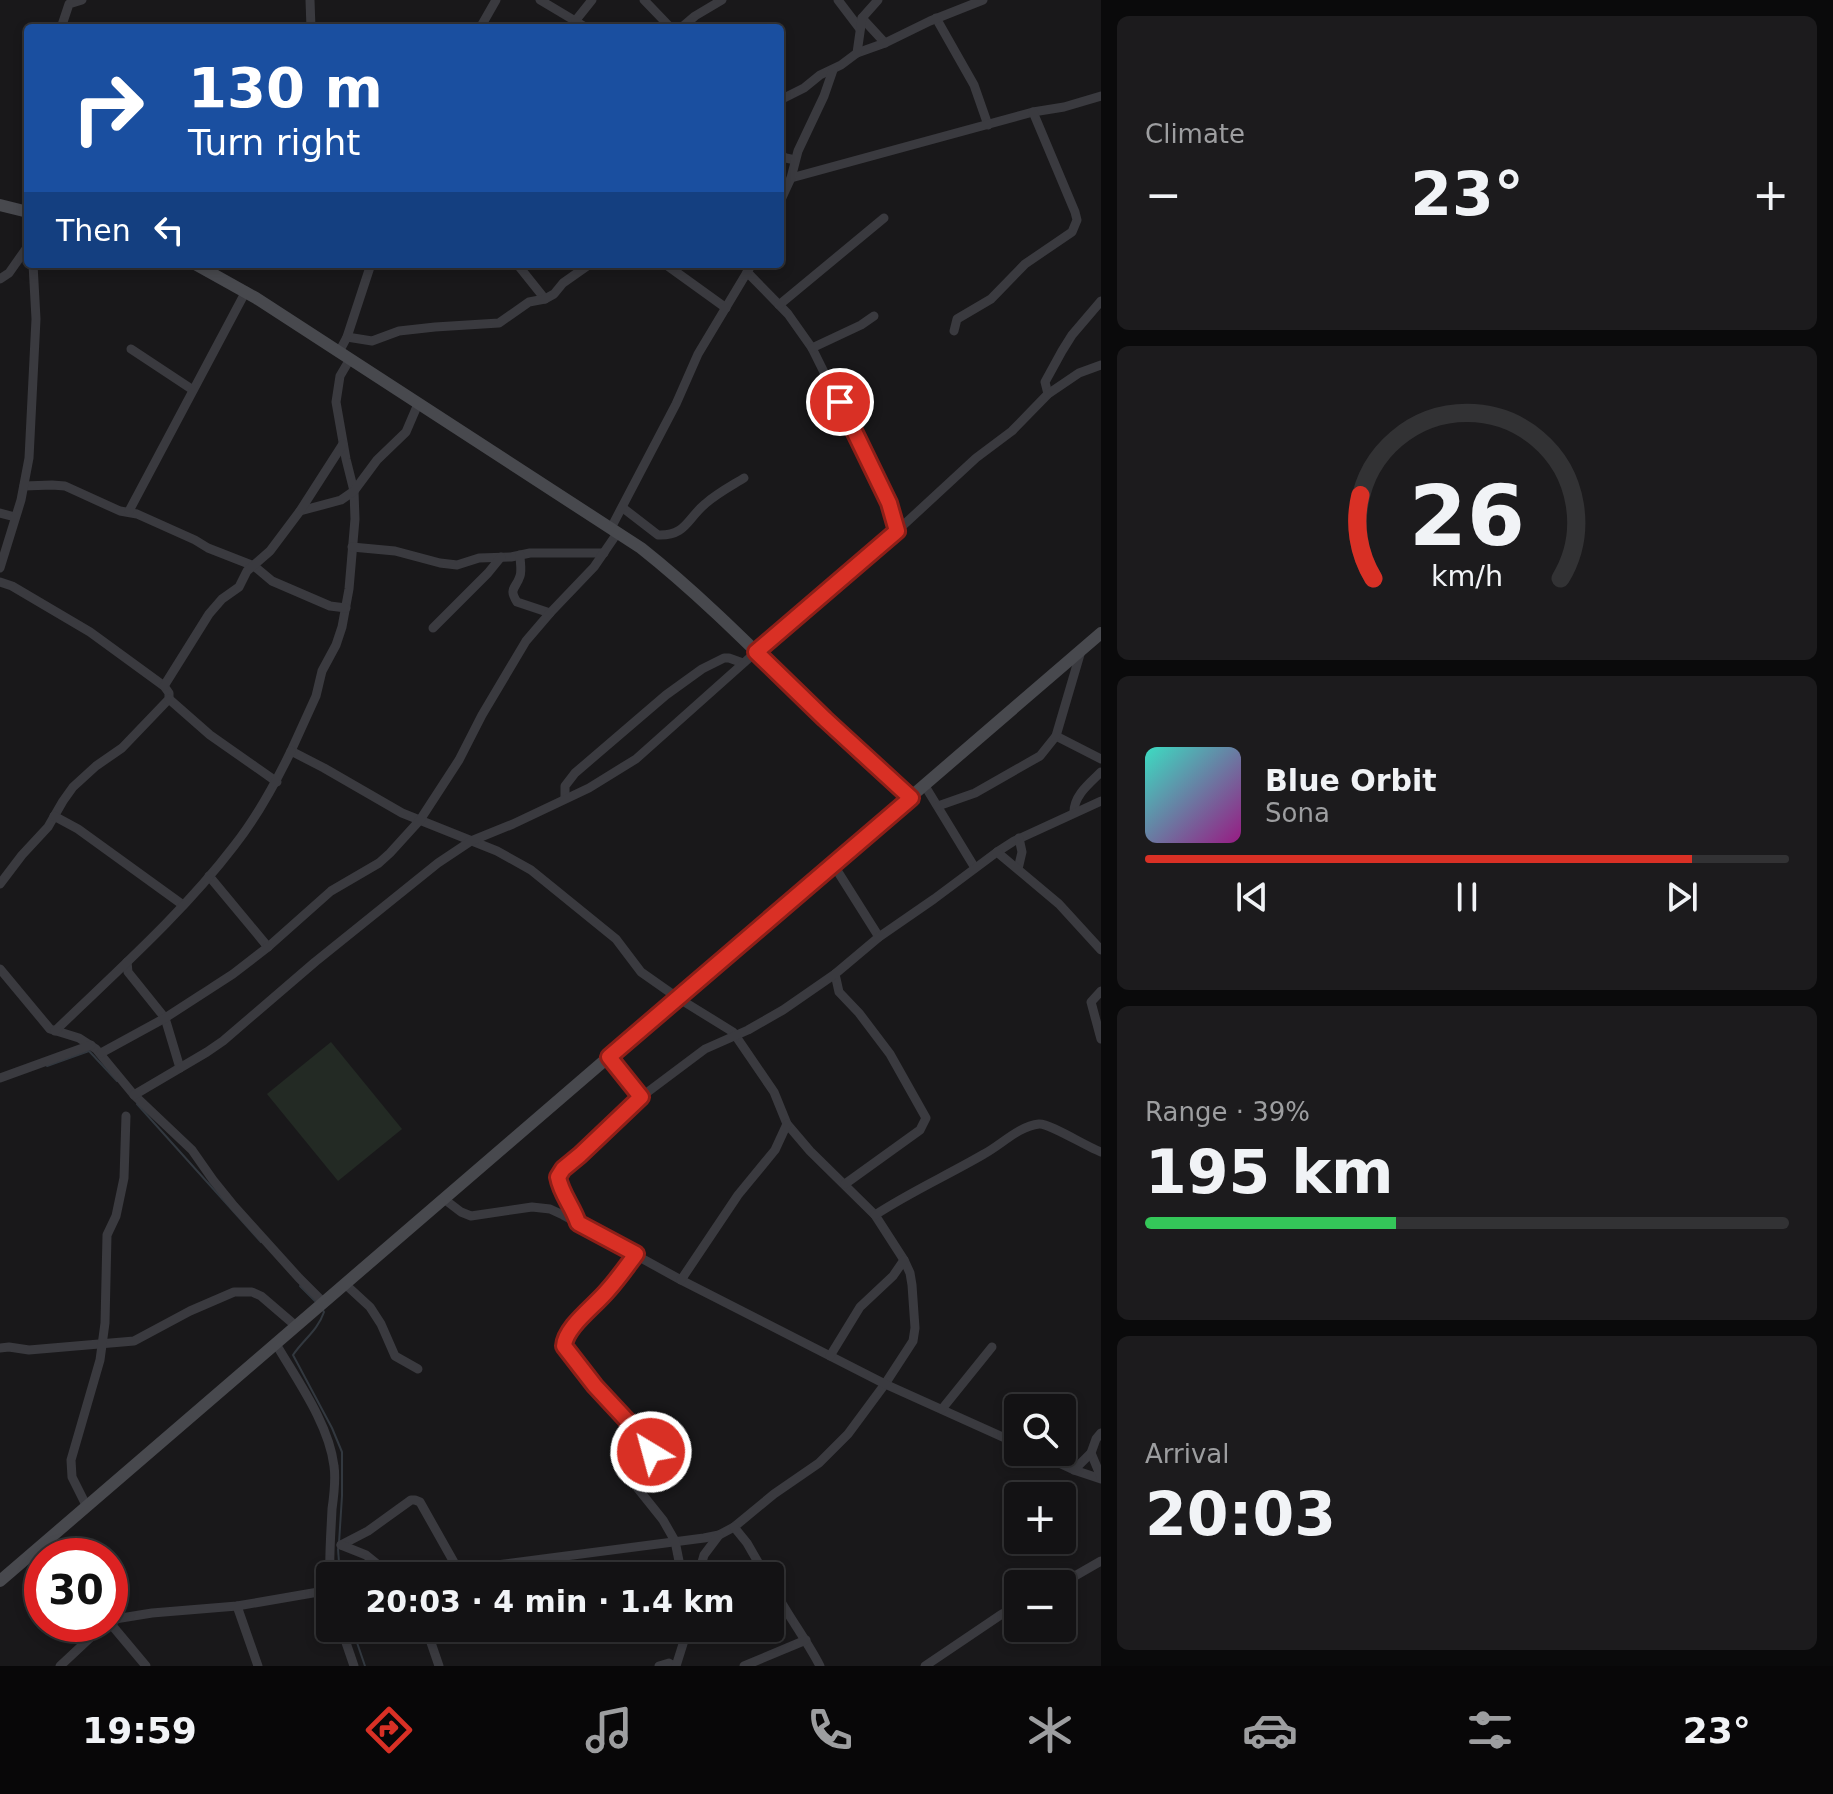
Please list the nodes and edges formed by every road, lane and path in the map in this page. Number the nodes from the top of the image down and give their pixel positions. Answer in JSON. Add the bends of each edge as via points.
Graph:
{"nodes":[{"id":1,"x":82,"y":0,"type":"edge"},
{"id":2,"x":310,"y":0,"type":"edge"},
{"id":3,"x":496,"y":0,"type":"edge"},
{"id":4,"x":540,"y":0,"type":"edge"},
{"id":5,"x":592,"y":0,"type":"edge"},
{"id":6,"x":644,"y":0,"type":"edge"},
{"id":7,"x":722,"y":0,"type":"edge"},
{"id":8,"x":838,"y":0,"type":"edge"},
{"id":9,"x":878,"y":0,"type":"edge"},
{"id":10,"x":983,"y":0,"type":"edge"},
{"id":11,"x":70,"y":2,"type":"edge"},
{"id":12,"x":936,"y":18,"type":"junction"},
{"id":13,"x":576,"y":20,"type":"junction"},
{"id":14,"x":62,"y":24,"type":"edge"},
{"id":15,"x":311,"y":24,"type":"edge"},
{"id":16,"x":482,"y":24,"type":"edge"},
{"id":17,"x":582,"y":24,"type":"edge"},
{"id":18,"x":667,"y":24,"type":"edge"},
{"id":19,"x":686,"y":24,"type":"edge"},
{"id":20,"x":861,"y":24,"type":"junction"},
{"id":21,"x":885,"y":43,"type":"junction"},
{"id":22,"x":857,"y":53,"type":"junction"},
{"id":23,"x":833,"y":70,"type":"junction"},
{"id":24,"x":1101,"y":96,"type":"edge"},
{"id":25,"x":784,"y":98,"type":"edge"},
{"id":26,"x":1033,"y":112,"type":"junction"},
{"id":27,"x":988,"y":125,"type":"junction"},
{"id":28,"x":784,"y":157,"type":"edge"},
{"id":29,"x":795,"y":160,"type":"junction"},
{"id":30,"x":791,"y":178,"type":"junction"},
{"id":31,"x":784,"y":193,"type":"edge"},
{"id":32,"x":0,"y":205,"type":"edge"},
{"id":33,"x":24,"y":211,"type":"edge"},
{"id":34,"x":884,"y":218,"type":"dead end"},
{"id":35,"x":24,"y":252,"type":"edge"},
{"id":36,"x":33,"y":268,"type":"edge"},
{"id":37,"x":203,"y":268,"type":"edge"},
{"id":38,"x":370,"y":268,"type":"edge"},
{"id":39,"x":520,"y":268,"type":"edge"},
{"id":40,"x":584,"y":268,"type":"edge"},
{"id":41,"x":671,"y":268,"type":"edge"},
{"id":42,"x":750,"y":268,"type":"edge"},
{"id":43,"x":0,"y":279,"type":"edge"},
{"id":44,"x":246,"y":291,"type":"junction"},
{"id":45,"x":545,"y":299,"type":"junction"},
{"id":46,"x":1101,"y":301,"type":"edge"},
{"id":47,"x":779,"y":305,"type":"junction"},
{"id":48,"x":726,"y":308,"type":"junction"},
{"id":49,"x":874,"y":316,"type":"dead end"},
{"id":50,"x":954,"y":331,"type":"dead end"},
{"id":51,"x":347,"y":337,"type":"junction"},
{"id":52,"x":812,"y":348,"type":"junction"},
{"id":53,"x":131,"y":349,"type":"dead end"},
{"id":54,"x":344,"y":356,"type":"junction"},
{"id":55,"x":1101,"y":365,"type":"edge"},
{"id":56,"x":193,"y":390,"type":"junction"},
{"id":57,"x":1048,"y":394,"type":"junction"},
{"id":58,"x":418,"y":404,"type":"junction"},
{"id":59,"x":343,"y":444,"type":"junction"},
{"id":60,"x":744,"y":478,"type":"dead end"},
{"id":61,"x":24,"y":486,"type":"junction"},
{"id":62,"x":354,"y":491,"type":"junction"},
{"id":63,"x":623,"y":508,"type":"junction"},
{"id":64,"x":129,"y":511,"type":"junction"},
{"id":65,"x":300,"y":511,"type":"junction"},
{"id":66,"x":0,"y":513,"type":"edge"},
{"id":67,"x":15,"y":517,"type":"junction"},
{"id":68,"x":614,"y":530,"type":"junction"},
{"id":69,"x":897,"y":531,"type":"junction"},
{"id":70,"x":352,"y":547,"type":"junction"},
{"id":71,"x":604,"y":553,"type":"junction"},
{"id":72,"x":520,"y":555,"type":"junction"},
{"id":73,"x":501,"y":557,"type":"junction"},
{"id":74,"x":254,"y":566,"type":"junction"},
{"id":75,"x":0,"y":568,"type":"edge"},
{"id":76,"x":0,"y":582,"type":"edge"},
{"id":77,"x":346,"y":608,"type":"junction"},
{"id":78,"x":550,"y":613,"type":"junction"},
{"id":79,"x":433,"y":628,"type":"dead end"},
{"id":80,"x":1101,"y":633,"type":"edge"},
{"id":81,"x":1082,"y":650,"type":"junction"},
{"id":82,"x":756,"y":652,"type":"junction"},
{"id":83,"x":743,"y":663,"type":"junction"},
{"id":84,"x":164,"y":686,"type":"junction"},
{"id":85,"x":169,"y":699,"type":"junction"},
{"id":86,"x":1056,"y":736,"type":"junction"},
{"id":87,"x":291,"y":751,"type":"junction"},
{"id":88,"x":1101,"y":759,"type":"edge"},
{"id":89,"x":1101,"y":772,"type":"edge"},
{"id":90,"x":277,"y":782,"type":"junction"},
{"id":91,"x":925,"y":786,"type":"junction"},
{"id":92,"x":565,"y":798,"type":"junction"},
{"id":93,"x":911,"y":798,"type":"junction"},
{"id":94,"x":1101,"y":801,"type":"edge"},
{"id":95,"x":938,"y":806,"type":"junction"},
{"id":96,"x":1074,"y":812,"type":"junction"},
{"id":97,"x":54,"y":816,"type":"junction"},
{"id":98,"x":420,"y":820,"type":"junction"},
{"id":99,"x":1019,"y":838,"type":"junction"},
{"id":100,"x":471,"y":841,"type":"junction"},
{"id":101,"x":997,"y":852,"type":"junction"},
{"id":102,"x":833,"y":864,"type":"junction"},
{"id":103,"x":975,"y":868,"type":"junction"},
{"id":104,"x":1018,"y":869,"type":"junction"},
{"id":105,"x":209,"y":876,"type":"junction"},
{"id":106,"x":0,"y":884,"type":"edge"},
{"id":107,"x":183,"y":905,"type":"junction"},
{"id":108,"x":879,"y":937,"type":"junction"},
{"id":109,"x":268,"y":947,"type":"junction"},
{"id":110,"x":1101,"y":950,"type":"edge"},
{"id":111,"x":127,"y":962,"type":"junction"},
{"id":112,"x":0,"y":969,"type":"edge"},
{"id":113,"x":835,"y":974,"type":"junction"},
{"id":114,"x":1101,"y":991,"type":"edge"},
{"id":115,"x":678,"y":998,"type":"junction"},
{"id":116,"x":165,"y":1018,"type":"junction"},
{"id":117,"x":55,"y":1031,"type":"junction"},
{"id":118,"x":737,"y":1035,"type":"junction"},
{"id":119,"x":1101,"y":1039,"type":"edge"},
{"id":120,"x":91,"y":1045,"type":"junction"},
{"id":121,"x":101,"y":1053,"type":"junction"},
{"id":122,"x":609,"y":1057,"type":"junction"},
{"id":123,"x":180,"y":1068,"type":"junction"},
{"id":124,"x":0,"y":1078,"type":"edge"},
{"id":125,"x":134,"y":1095,"type":"junction"},
{"id":126,"x":641,"y":1097,"type":"junction"},
{"id":127,"x":126,"y":1116,"type":"dead end"},
{"id":128,"x":787,"y":1124,"type":"junction"},
{"id":129,"x":1101,"y":1152,"type":"edge"},
{"id":130,"x":845,"y":1184,"type":"junction"},
{"id":131,"x":444,"y":1199,"type":"junction"},
{"id":132,"x":875,"y":1215,"type":"junction"},
{"id":133,"x":578,"y":1223,"type":"junction"},
{"id":134,"x":636,"y":1254,"type":"junction"},
{"id":135,"x":904,"y":1260,"type":"junction"},
{"id":136,"x":681,"y":1280,"type":"junction"},
{"id":137,"x":345,"y":1284,"type":"junction"},
{"id":138,"x":324,"y":1303,"type":"junction"},
{"id":139,"x":296,"y":1326,"type":"junction"},
{"id":140,"x":276,"y":1344,"type":"junction"},
{"id":141,"x":102,"y":1345,"type":"junction"},
{"id":142,"x":992,"y":1347,"type":"dead end"},
{"id":143,"x":0,"y":1348,"type":"edge"},
{"id":144,"x":830,"y":1356,"type":"junction"},
{"id":145,"x":418,"y":1369,"type":"dead end"},
{"id":146,"x":885,"y":1384,"type":"junction"},
{"id":147,"x":942,"y":1409,"type":"junction"},
{"id":148,"x":1101,"y":1433,"type":"edge"},
{"id":149,"x":1004,"y":1438,"type":"edge"},
{"id":150,"x":1091,"y":1453,"type":"junction"},
{"id":151,"x":1065,"y":1466,"type":"edge"},
{"id":152,"x":1074,"y":1470,"type":"junction"},
{"id":153,"x":1101,"y":1478,"type":"edge"},
{"id":154,"x":87,"y":1507,"type":"junction"},
{"id":155,"x":734,"y":1527,"type":"junction"},
{"id":156,"x":719,"y":1535,"type":"junction"},
{"id":157,"x":49,"y":1538,"type":"edge"},
{"id":158,"x":675,"y":1541,"type":"junction"},
{"id":159,"x":335,"y":1544,"type":"junction"},
{"id":160,"x":24,"y":1560,"type":"edge"},
{"id":161,"x":1101,"y":1561,"type":"edge"},
{"id":162,"x":332,"y":1562,"type":"edge"},
{"id":163,"x":375,"y":1562,"type":"edge"},
{"id":164,"x":454,"y":1562,"type":"edge"},
{"id":165,"x":519,"y":1562,"type":"edge"},
{"id":166,"x":679,"y":1562,"type":"edge"},
{"id":167,"x":702,"y":1562,"type":"edge"},
{"id":168,"x":758,"y":1562,"type":"edge"},
{"id":169,"x":1076,"y":1575,"type":"edge"},
{"id":170,"x":0,"y":1581,"type":"edge"},
{"id":171,"x":316,"y":1592,"type":"edge"},
{"id":172,"x":237,"y":1606,"type":"junction"},
{"id":173,"x":784,"y":1608,"type":"edge"},
{"id":174,"x":1004,"y":1613,"type":"edge"},
{"id":175,"x":128,"y":1617,"type":"edge"},
{"id":176,"x":806,"y":1640,"type":"junction"},
{"id":177,"x":86,"y":1642,"type":"edge"},
{"id":178,"x":124,"y":1642,"type":"edge"},
{"id":179,"x":346,"y":1642,"type":"edge"},
{"id":180,"x":431,"y":1642,"type":"edge"},
{"id":181,"x":683,"y":1642,"type":"edge"},
{"id":182,"x":60,"y":1666,"type":"edge"},
{"id":183,"x":146,"y":1666,"type":"edge"},
{"id":184,"x":258,"y":1666,"type":"edge"},
{"id":185,"x":354,"y":1666,"type":"edge"},
{"id":186,"x":439,"y":1666,"type":"edge"},
{"id":187,"x":659,"y":1666,"type":"edge"},
{"id":188,"x":675,"y":1666,"type":"edge"},
{"id":189,"x":744,"y":1666,"type":"edge"},
{"id":190,"x":820,"y":1666,"type":"edge"},
{"id":191,"x":925,"y":1666,"type":"edge"}],
"edges":[{"from":1,"to":11,"type":"street"},
{"from":2,"to":15,"type":"street"},
{"from":3,"to":16,"type":"street"},
{"from":4,"to":13,"type":"street"},
{"from":5,"to":13,"type":"street"},
{"from":6,"to":18,"type":"street"},
{"from":7,"to":19,"type":"street"},
{"from":8,"to":20,"type":"street"},
{"from":9,"to":20,"type":"street"},
{"from":10,"to":12,"type":"street"},
{"from":11,"to":14,"type":"street"},
{"from":12,"to":21,"type":"street"},
{"from":12,"to":27,"type":"street","via":[[974,85]]},
{"from":13,"to":17,"type":"street"},
{"from":20,"to":21,"type":"street"},
{"from":20,"to":22,"type":"street"},
{"from":21,"to":22,"type":"street"},
{"from":22,"to":23,"type":"street"},
{"from":23,"to":25,"type":"street"},
{"from":23,"to":29,"type":"street"},
{"from":24,"to":26,"type":"street"},
{"from":26,"to":27,"type":"street"},
{"from":26,"to":50,"type":"street","via":[[1075,212],[1076,226],[1025,264],[991,299],[957,319]]},
{"from":27,"to":30,"type":"street"},
{"from":28,"to":29,"type":"street"},
{"from":29,"to":30,"type":"street"},
{"from":30,"to":31,"type":"street"},
{"from":32,"to":33,"type":"main road"},
{"from":34,"to":47,"type":"street"},
{"from":35,"to":43,"type":"street"},
{"from":36,"to":61,"type":"street","via":[[36,319]]},
{"from":37,"to":44,"type":"main road"},
{"from":38,"to":51,"type":"street"},
{"from":39,"to":45,"type":"street"},
{"from":40,"to":45,"type":"street"},
{"from":41,"to":48,"type":"street"},
{"from":42,"to":47,"type":"street"},
{"from":42,"to":48,"type":"street"},
{"from":44,"to":54,"type":"main road"},
{"from":44,"to":56,"type":"street"},
{"from":45,"to":51,"type":"street","via":[[529,302],[499,323],[399,331],[372,341]]},
{"from":46,"to":57,"type":"street","via":[[1062,351],[1045,382]]},
{"from":47,"to":52,"type":"street"},
{"from":48,"to":63,"type":"street"},
{"from":49,"to":52,"type":"street"},
{"from":51,"to":54,"type":"street"},
{"from":52,"to":69,"type":"street","via":[[889,503]]},
{"from":53,"to":56,"type":"street"},
{"from":54,"to":58,"type":"main road"},
{"from":54,"to":59,"type":"street","via":[[336,402]]},
{"from":55,"to":57,"type":"street"},
{"from":56,"to":64,"type":"street"},
{"from":57,"to":69,"type":"street"},
{"from":58,"to":62,"type":"street","via":[[406,432]]},
{"from":58,"to":68,"type":"main road"},
{"from":59,"to":62,"type":"street"},
{"from":59,"to":65,"type":"street"},
{"from":60,"to":63,"type":"street","via":[[706,503],[675,534],[658,535]]},
{"from":61,"to":64,"type":"street","via":[[65,486]]},
{"from":61,"to":67,"type":"street"},
{"from":62,"to":65,"type":"street"},
{"from":62,"to":70,"type":"street"},
{"from":63,"to":68,"type":"street"},
{"from":64,"to":74,"type":"street"},
{"from":65,"to":74,"type":"street"},
{"from":66,"to":67,"type":"street"},
{"from":67,"to":75,"type":"street"},
{"from":68,"to":71,"type":"street"},
{"from":68,"to":82,"type":"main road","via":[[682,581]]},
{"from":69,"to":82,"type":"street"},
{"from":70,"to":73,"type":"street","via":[[457,565]]},
{"from":70,"to":77,"type":"street"},
{"from":71,"to":72,"type":"street"},
{"from":71,"to":78,"type":"street"},
{"from":72,"to":73,"type":"street"},
{"from":72,"to":78,"type":"street","via":[[514,598]]},
{"from":73,"to":79,"type":"street"},
{"from":74,"to":77,"type":"street","via":[[272,581]]},
{"from":74,"to":84,"type":"street","via":[[209,614]]},
{"from":76,"to":84,"type":"street","via":[[90,632]]},
{"from":77,"to":87,"type":"street"},
{"from":78,"to":98,"type":"street","via":[[526,641]]},
{"from":80,"to":81,"type":"main road"},
{"from":81,"to":86,"type":"street"},
{"from":81,"to":91,"type":"main road"},
{"from":82,"to":83,"type":"street"},
{"from":82,"to":93,"type":"main road"},
{"from":83,"to":92,"type":"street","via":[[636,759]]},
{"from":83,"to":92,"type":"street","via":[[717,660],[666,695],[575,773],[565,786]]},
{"from":84,"to":85,"type":"street"},
{"from":85,"to":90,"type":"street"},
{"from":85,"to":97,"type":"street","via":[[115,754],[83,777]]},
{"from":86,"to":88,"type":"street"},
{"from":86,"to":95,"type":"street","via":[[1027,765]]},
{"from":87,"to":90,"type":"street"},
{"from":87,"to":98,"type":"street"},
{"from":89,"to":96,"type":"street","via":[[1074,803]]},
{"from":90,"to":105,"type":"street"},
{"from":91,"to":93,"type":"main road"},
{"from":91,"to":95,"type":"street"},
{"from":92,"to":100,"type":"street"},
{"from":93,"to":102,"type":"main road"},
{"from":94,"to":96,"type":"street"},
{"from":95,"to":103,"type":"street"},
{"from":96,"to":99,"type":"street"},
{"from":97,"to":106,"type":"street"},
{"from":97,"to":107,"type":"street"},
{"from":98,"to":100,"type":"street"},
{"from":98,"to":109,"type":"street","via":[[379,863],[331,891]]},
{"from":99,"to":101,"type":"street"},
{"from":99,"to":104,"type":"street"},
{"from":100,"to":115,"type":"street","via":[[531,870],[616,939],[638,969]]},
{"from":100,"to":123,"type":"street","via":[[347,935],[223,1041]]},
{"from":101,"to":103,"type":"street"},
{"from":101,"to":104,"type":"street"},
{"from":102,"to":108,"type":"street"},
{"from":102,"to":115,"type":"main road"},
{"from":103,"to":108,"type":"street"},
{"from":104,"to":110,"type":"street"},
{"from":105,"to":107,"type":"street"},
{"from":105,"to":109,"type":"street"},
{"from":107,"to":111,"type":"street"},
{"from":108,"to":113,"type":"street"},
{"from":109,"to":116,"type":"street"},
{"from":111,"to":116,"type":"street","via":[[128,972]]},
{"from":111,"to":117,"type":"street"},
{"from":112,"to":117,"type":"street"},
{"from":113,"to":118,"type":"street"},
{"from":113,"to":130,"type":"street","via":[[839,992],[890,1054],[926,1118],[920,1130]]},
{"from":114,"to":119,"type":"street","via":[[1091,1002]]},
{"from":115,"to":118,"type":"street"},
{"from":115,"to":122,"type":"main road"},
{"from":116,"to":121,"type":"street"},
{"from":116,"to":123,"type":"street"},
{"from":117,"to":120,"type":"street"},
{"from":118,"to":126,"type":"street","via":[[705,1049]]},
{"from":118,"to":128,"type":"street","via":[[774,1092]]},
{"from":120,"to":121,"type":"street"},
{"from":120,"to":124,"type":"street"},
{"from":121,"to":125,"type":"street"},
{"from":122,"to":126,"type":"street"},
{"from":122,"to":131,"type":"main road"},
{"from":123,"to":125,"type":"street"},
{"from":125,"to":138,"type":"street","via":[[192,1150],[234,1206]]},
{"from":126,"to":133,"type":"street","via":[[559,1173],[560,1187]]},
{"from":127,"to":141,"type":"street","via":[[124,1178],[107,1235]]},
{"from":128,"to":130,"type":"street"},
{"from":128,"to":136,"type":"street","via":[[775,1150]]},
{"from":129,"to":132,"type":"street","via":[[1050,1126],[1034,1125]]},
{"from":130,"to":132,"type":"street"},
{"from":131,"to":133,"type":"street","via":[[471,1216],[532,1207],[550,1209]]},
{"from":131,"to":137,"type":"main road"},
{"from":132,"to":135,"type":"street"},
{"from":133,"to":134,"type":"street"},
{"from":134,"to":136,"type":"street"},
{"from":134,"to":158,"type":"street","via":[[569,1331],[564,1346],[648,1443],[651,1452],[629,1475]]},
{"from":135,"to":144,"type":"street","via":[[860,1307]]},
{"from":135,"to":146,"type":"street","via":[[915,1328],[913,1341]]},
{"from":136,"to":144,"type":"street"},
{"from":137,"to":138,"type":"main road"},
{"from":137,"to":145,"type":"street","via":[[370,1307],[395,1356]]},
{"from":138,"to":139,"type":"main road"},
{"from":139,"to":140,"type":"main road"},
{"from":139,"to":141,"type":"street","via":[[261,1296],[234,1292],[140,1339]]},
{"from":140,"to":154,"type":"main road"},
{"from":140,"to":159,"type":"street","via":[[331,1449]]},
{"from":141,"to":143,"type":"street"},
{"from":141,"to":154,"type":"street","via":[[71,1460],[72,1477]]},
{"from":142,"to":147,"type":"street"},
{"from":144,"to":146,"type":"street"},
{"from":146,"to":147,"type":"street"},
{"from":146,"to":155,"type":"street","via":[[819,1463]]},
{"from":147,"to":149,"type":"street"},
{"from":148,"to":150,"type":"street"},
{"from":150,"to":152,"type":"street"},
{"from":150,"to":153,"type":"street"},
{"from":151,"to":152,"type":"street"},
{"from":152,"to":153,"type":"street"},
{"from":154,"to":157,"type":"main road"},
{"from":155,"to":156,"type":"street"},
{"from":155,"to":168,"type":"street"},
{"from":156,"to":158,"type":"street"},
{"from":156,"to":167,"type":"street"},
{"from":158,"to":165,"type":"street"},
{"from":158,"to":166,"type":"street"},
{"from":159,"to":162,"type":"street"},
{"from":159,"to":163,"type":"street"},
{"from":159,"to":164,"type":"street","via":[[368,1531],[415,1500]]},
{"from":160,"to":170,"type":"main road"},
{"from":161,"to":169,"type":"street"},
{"from":171,"to":172,"type":"street"},
{"from":172,"to":175,"type":"street"},
{"from":172,"to":184,"type":"street"},
{"from":173,"to":176,"type":"street"},
{"from":174,"to":191,"type":"street"},
{"from":176,"to":189,"type":"street"},
{"from":176,"to":190,"type":"street"},
{"from":177,"to":182,"type":"street"},
{"from":178,"to":183,"type":"street"},
{"from":179,"to":185,"type":"street"},
{"from":180,"to":186,"type":"street"},
{"from":181,"to":188,"type":"street"},
{"from":187,"to":188,"type":"street"}]}
